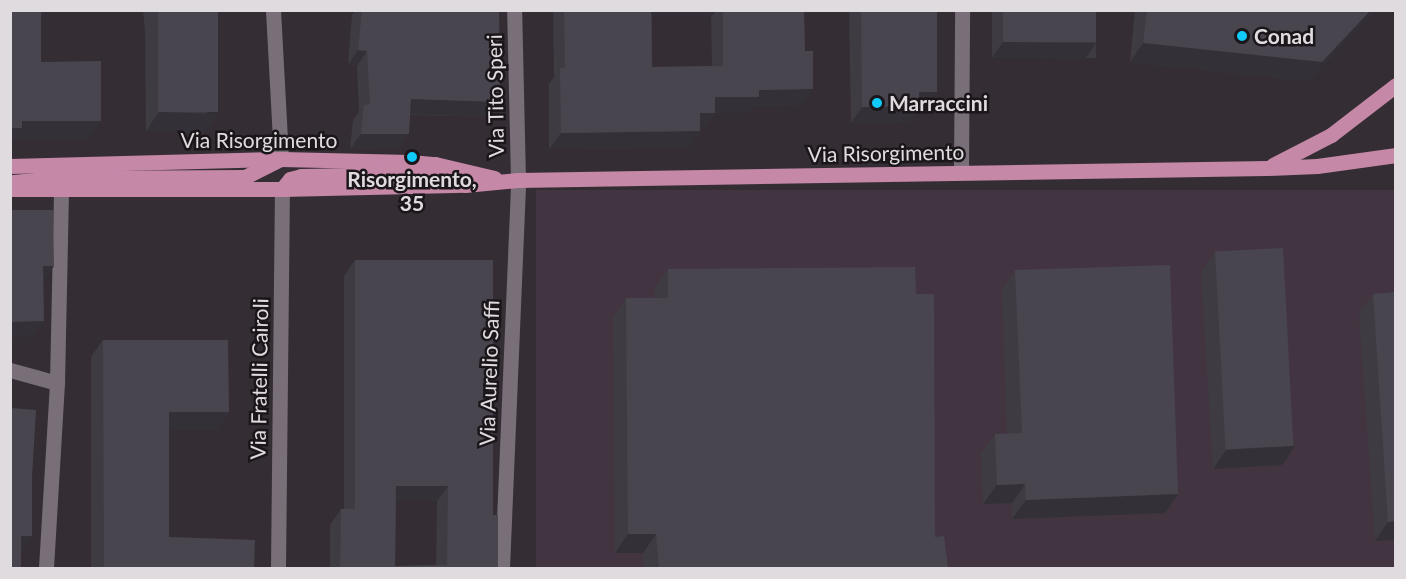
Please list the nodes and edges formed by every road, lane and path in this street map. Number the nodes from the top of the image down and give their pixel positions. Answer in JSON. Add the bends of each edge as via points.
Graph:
{"nodes":[{"id":1,"x":273,"y":10,"type":"edge"},
{"id":2,"x":514,"y":10,"type":"edge"},
{"id":3,"x":962,"y":10,"type":"edge"},
{"id":4,"x":1395,"y":84,"type":"edge"},
{"id":5,"x":1395,"y":155,"type":"edge"},
{"id":6,"x":281,"y":159,"type":"junction"},
{"id":7,"x":10,"y":166,"type":"edge"},
{"id":8,"x":1267,"y":168,"type":"junction"},
{"id":9,"x":961,"y":172,"type":"junction"},
{"id":10,"x":471,"y":173,"type":"junction"},
{"id":11,"x":512,"y":180,"type":"junction"},
{"id":12,"x":10,"y":182,"type":"edge"},
{"id":13,"x":10,"y":189,"type":"edge"},
{"id":14,"x":61,"y":189,"type":"junction"},
{"id":15,"x":282,"y":189,"type":"junction"},
{"id":16,"x":10,"y":370,"type":"edge"},
{"id":17,"x":57,"y":383,"type":"junction"},
{"id":18,"x":46,"y":568,"type":"edge"},
{"id":19,"x":278,"y":568,"type":"edge"},
{"id":20,"x":502,"y":568,"type":"edge"}],
"edges":[{"from":1,"to":6,"type":"street"},
{"from":2,"to":11,"type":"street","name":"Via Tito Speri"},
{"from":3,"to":9,"type":"street"},
{"from":4,"to":8,"type":"main road","name":"Via Risorgimento","via":[[1331,135]]},
{"from":5,"to":8,"type":"main road","name":"Via Risorgimento","via":[[1317,166]]},
{"from":6,"to":7,"type":"main road","name":"Via Risorgimento"},
{"from":6,"to":10,"type":"main road","name":"Via Risorgimento","via":[[429,163]]},
{"from":6,"to":12,"type":"main road","via":[[245,177],[48,178]]},
{"from":8,"to":9,"type":"main road","name":"Via Risorgimento"},
{"from":9,"to":11,"type":"main road","name":"Via Risorgimento"},
{"from":10,"to":11,"type":"main road","name":"Via Risorgimento"},
{"from":10,"to":15,"type":"main road","via":[[297,177],[287,181]]},
{"from":11,"to":15,"type":"main road","name":"Via Risorgimento"},
{"from":11,"to":20,"type":"street","name":"Via Aurelio Saffi"},
{"from":13,"to":14,"type":"main road","name":"Via Risorgimento"},
{"from":14,"to":15,"type":"main road","name":"Via Risorgimento"},
{"from":14,"to":17,"type":"street"},
{"from":15,"to":19,"type":"street","name":"Via Fratelli Cairoli"},
{"from":16,"to":17,"type":"street"},
{"from":17,"to":18,"type":"street"}]}
